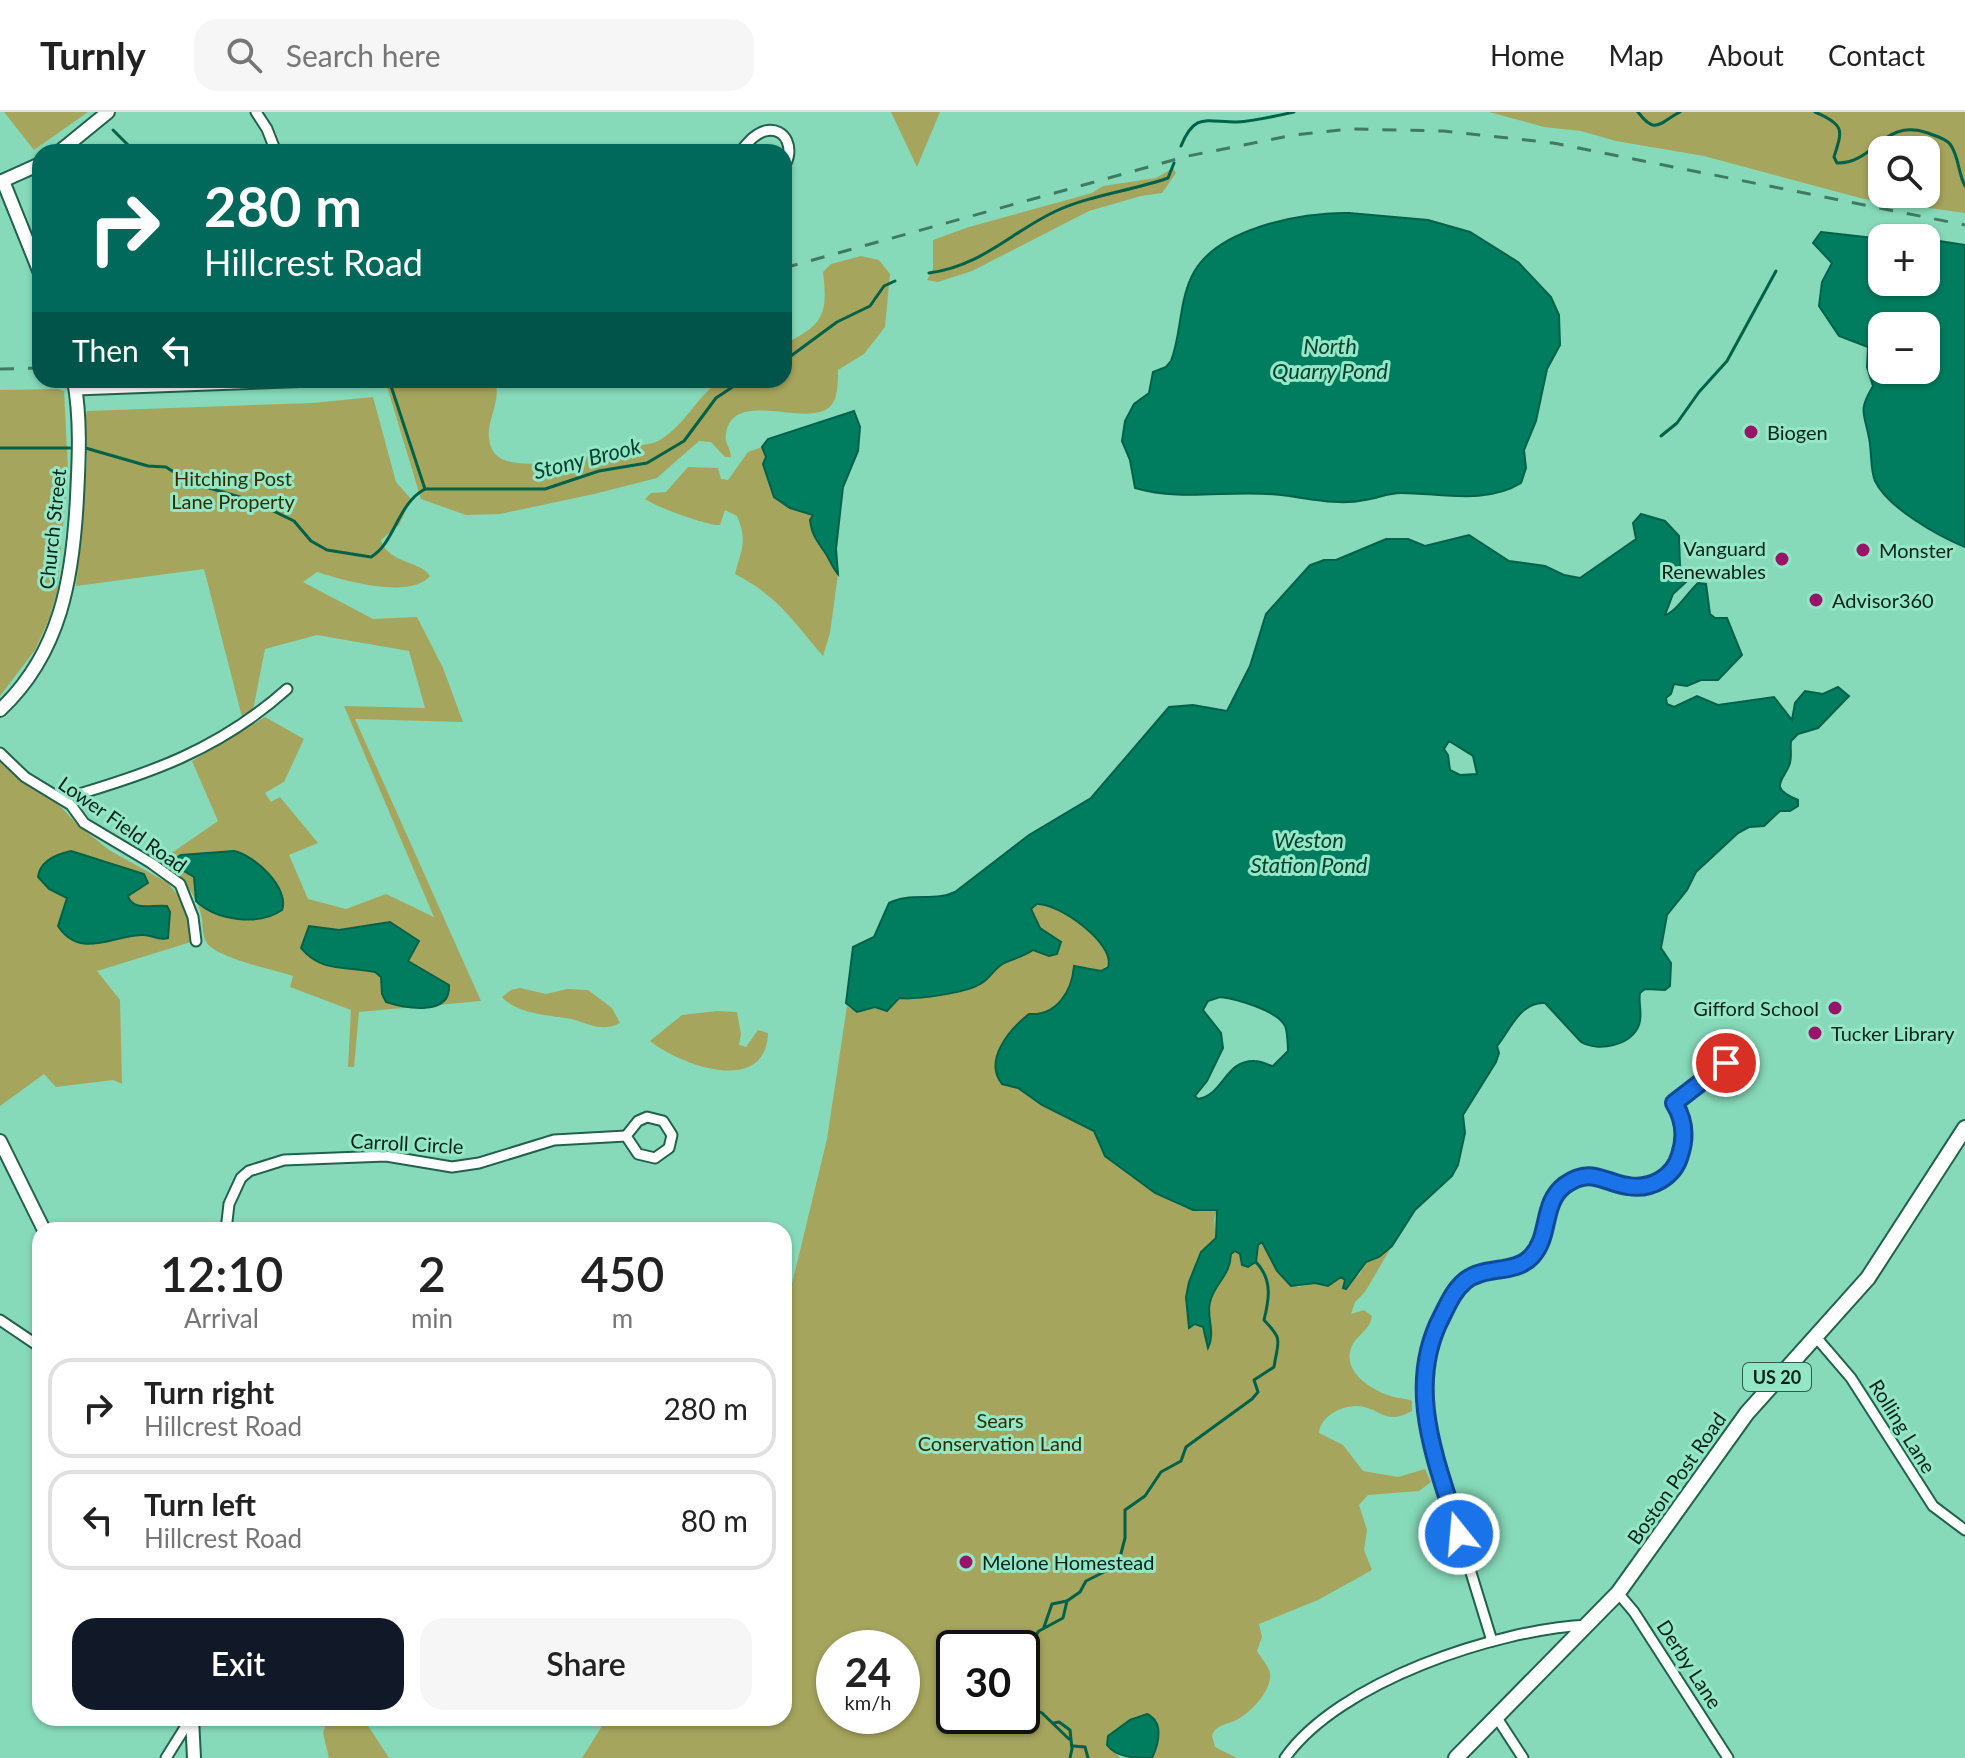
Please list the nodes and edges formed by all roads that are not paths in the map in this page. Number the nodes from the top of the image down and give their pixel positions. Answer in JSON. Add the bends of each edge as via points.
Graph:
{"nodes":[{"id":1,"x":108,"y":112,"type":"edge"},
{"id":2,"x":256,"y":112,"type":"edge"},
{"id":3,"x":69,"y":144,"type":"edge"},
{"id":4,"x":273,"y":144,"type":"edge"},
{"id":5,"x":748,"y":144,"type":"edge"},
{"id":6,"x":787,"y":144,"type":"edge"},
{"id":7,"x":32,"y":167,"type":"edge"},
{"id":8,"x":1,"y":181,"type":"edge"},
{"id":9,"x":32,"y":254,"type":"edge"},
{"id":10,"x":75,"y":388,"type":"edge"},
{"id":11,"x":287,"y":689,"type":"dead end"},
{"id":12,"x":0,"y":710,"type":"edge"},
{"id":13,"x":0,"y":753,"type":"edge"},
{"id":14,"x":62,"y":799,"type":"junction"},
{"id":15,"x":196,"y":941,"type":"dead end"},
{"id":16,"x":1726,"y":1063,"type":"dead end"},
{"id":17,"x":1965,"y":1128,"type":"edge"},
{"id":18,"x":626,"y":1136,"type":"junction"},
{"id":19,"x":0,"y":1141,"type":"edge"},
{"id":20,"x":40,"y":1222,"type":"edge"},
{"id":21,"x":227,"y":1222,"type":"edge"},
{"id":22,"x":0,"y":1320,"type":"edge"},
{"id":23,"x":1815,"y":1336,"type":"junction"},
{"id":24,"x":32,"y":1342,"type":"edge"},
{"id":25,"x":1965,"y":1530,"type":"edge"},
{"id":26,"x":1618,"y":1593,"type":"junction"},
{"id":27,"x":1588,"y":1625,"type":"junction"},
{"id":28,"x":1492,"y":1641,"type":"junction"},
{"id":29,"x":1497,"y":1718,"type":"junction"},
{"id":30,"x":187,"y":1726,"type":"edge"},
{"id":31,"x":192,"y":1726,"type":"edge"},
{"id":32,"x":166,"y":1758,"type":"edge"},
{"id":33,"x":194,"y":1758,"type":"edge"},
{"id":34,"x":1285,"y":1758,"type":"edge"},
{"id":35,"x":1456,"y":1758,"type":"edge"},
{"id":36,"x":1523,"y":1758,"type":"edge"},
{"id":37,"x":1728,"y":1758,"type":"edge"}],
"edges":[{"from":1,"to":3,"type":"street"},
{"from":2,"to":4,"type":"street"},
{"from":5,"to":6,"type":"street","via":[[771,130]]},
{"from":7,"to":8,"type":"street"},
{"from":8,"to":9,"type":"street"},
{"from":10,"to":12,"type":"street","name":"Church Street","via":[[78,474],[66,595],[37,667]]},
{"from":11,"to":14,"type":"street","via":[[253,720],[172,764]]},
{"from":13,"to":14,"type":"street","name":"Lower Field Road","via":[[25,777]]},
{"from":14,"to":15,"type":"street","name":"Lower Field Road","via":[[84,823],[180,884]]},
{"from":16,"to":28,"type":"street","via":[[1674,1103],[1684,1143],[1671,1172],[1646,1186],[1592,1176],[1564,1186],[1552,1200],[1531,1257],[1467,1279],[1439,1322],[1425,1364],[1426,1422]]},
{"from":17,"to":23,"type":"main road","name":"Boston Post Road","number":"US 20","via":[[1874,1270]]},
{"from":18,"to":18,"type":"street","name":"Carroll Circle","via":[[635,1152],[648,1158],[664,1154],[672,1138],[668,1125],[654,1117],[638,1121]]},
{"from":18,"to":21,"type":"street","name":"Carroll Circle","via":[[554,1140],[452,1167],[386,1156],[284,1160],[241,1178]]},
{"from":19,"to":20,"type":"street"},
{"from":22,"to":24,"type":"street"},
{"from":23,"to":25,"type":"street","name":"Rolling Lane","via":[[1851,1378],[1925,1496]]},
{"from":23,"to":26,"type":"main road","name":"Boston Post Road","number":"US 20","via":[[1747,1413]]},
{"from":26,"to":27,"type":"main road","name":"Boston Post Road","number":"US 20"},
{"from":26,"to":37,"type":"street","name":"Derby Lane"},
{"from":27,"to":28,"type":"street"},
{"from":27,"to":29,"type":"main road","name":"Boston Post Road","number":"US 20"},
{"from":28,"to":34,"type":"street","via":[[1370,1690],[1314,1726]]},
{"from":29,"to":35,"type":"main road","name":"Boston Post Road","number":"US 20"},
{"from":29,"to":36,"type":"street"},
{"from":30,"to":32,"type":"street"},
{"from":31,"to":33,"type":"street"}]}
